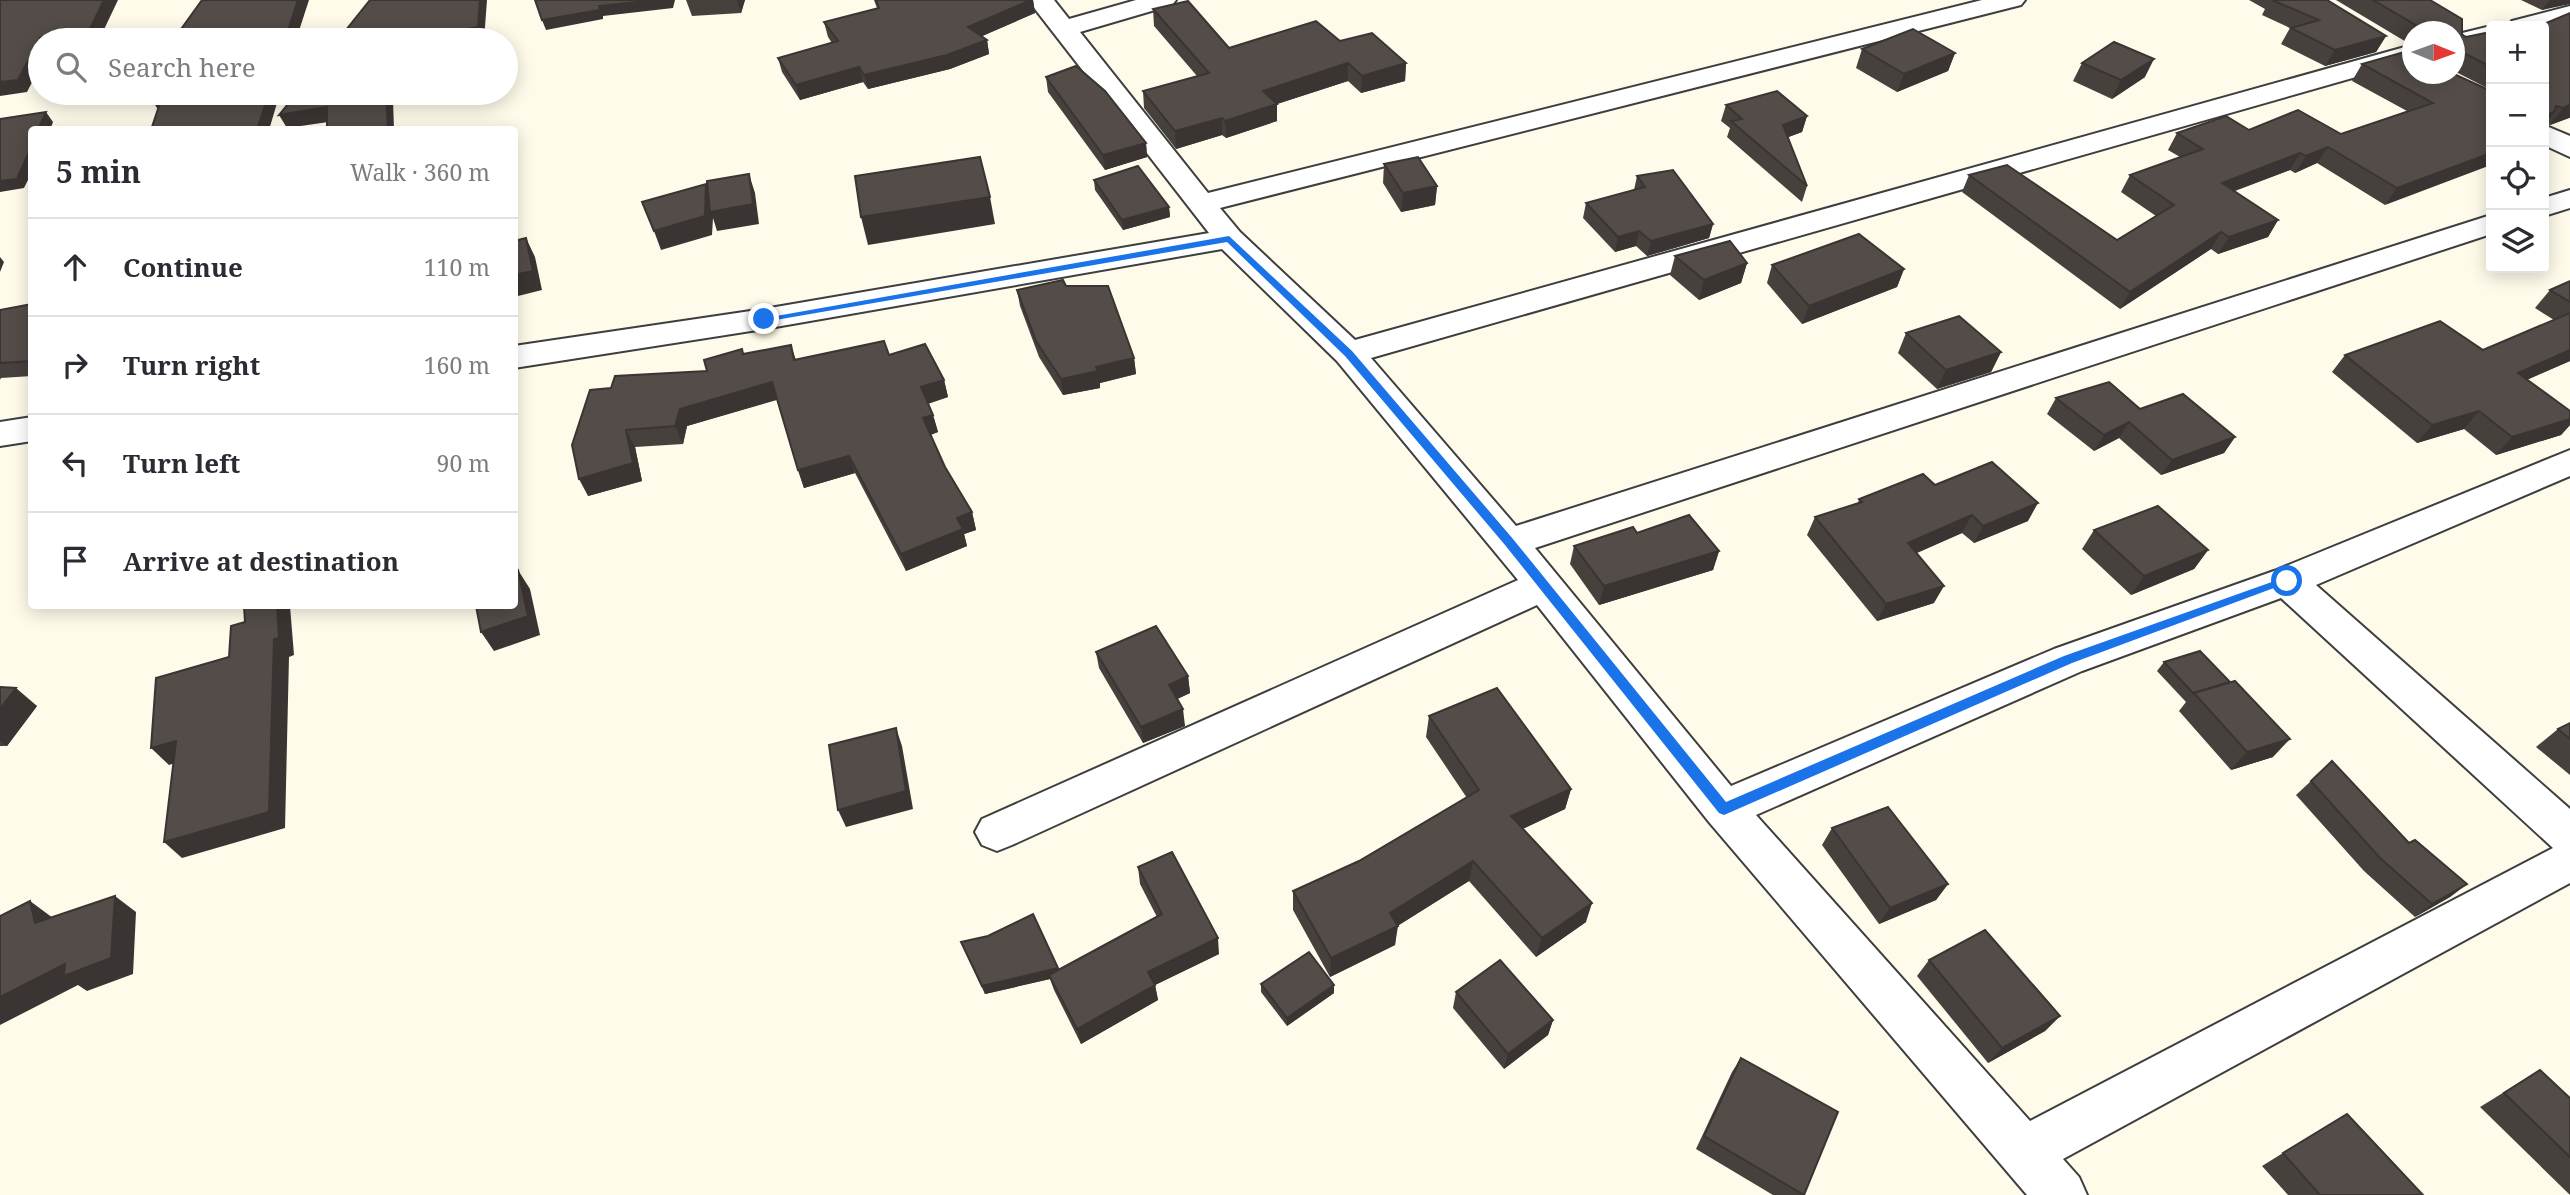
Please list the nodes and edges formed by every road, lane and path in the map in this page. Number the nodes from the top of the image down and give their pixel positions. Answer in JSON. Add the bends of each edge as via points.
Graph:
{"nodes":[{"id":1,"x":1041,"y":0,"type":"edge"},
{"id":2,"x":1163,"y":0,"type":"edge"},
{"id":3,"x":2012,"y":0,"type":"edge"},
{"id":4,"x":2570,"y":14,"type":"edge"},
{"id":5,"x":2541,"y":21,"type":"edge"},
{"id":6,"x":1066,"y":28,"type":"junction"},
{"id":7,"x":2370,"y":34,"type":"edge"},
{"id":8,"x":2486,"y":35,"type":"edge"},
{"id":9,"x":2465,"y":40,"type":"edge"},
{"id":10,"x":2402,"y":52,"type":"edge"},
{"id":11,"x":2402,"y":58,"type":"edge"},
{"id":12,"x":2549,"y":137,"type":"edge"},
{"id":13,"x":2570,"y":148,"type":"edge"},
{"id":14,"x":2570,"y":199,"type":"edge"},
{"id":15,"x":1201,"y":205,"type":"junction"},
{"id":16,"x":2549,"y":205,"type":"edge"},
{"id":17,"x":2486,"y":226,"type":"edge"},
{"id":18,"x":1229,"y":239,"type":"junction"},
{"id":19,"x":1349,"y":354,"type":"junction"},
{"id":20,"x":518,"y":356,"type":"edge"},
{"id":21,"x":28,"y":430,"type":"edge"},
{"id":22,"x":0,"y":434,"type":"edge"},
{"id":23,"x":2570,"y":462,"type":"edge"},
{"id":24,"x":1509,"y":542,"type":"junction"},
{"id":25,"x":2287,"y":581,"type":"junction"},
{"id":26,"x":1544,"y":585,"type":"junction"},
{"id":27,"x":1724,"y":809,"type":"junction"},
{"id":28,"x":997,"y":832,"type":"dead end"},
{"id":29,"x":2570,"y":836,"type":"edge"},
{"id":30,"x":2570,"y":861,"type":"edge"},
{"id":31,"x":2024,"y":1152,"type":"junction"},
{"id":32,"x":2061,"y":1195,"type":"edge"}],
"edges":[{"from":1,"to":6,"type":"street"},
{"from":2,"to":6,"type":"street"},
{"from":3,"to":15,"type":"street"},
{"from":4,"to":5,"type":"street"},
{"from":6,"to":15,"type":"street"},
{"from":7,"to":10,"type":"street"},
{"from":8,"to":9,"type":"street"},
{"from":11,"to":19,"type":"street"},
{"from":12,"to":13,"type":"street"},
{"from":14,"to":16,"type":"street"},
{"from":15,"to":18,"type":"street"},
{"from":17,"to":24,"type":"street"},
{"from":18,"to":19,"type":"street"},
{"from":18,"to":20,"type":"street"},
{"from":19,"to":24,"type":"street"},
{"from":21,"to":22,"type":"street"},
{"from":23,"to":25,"type":"street"},
{"from":24,"to":26,"type":"street"},
{"from":25,"to":27,"type":"street","via":[[2068,660]]},
{"from":25,"to":29,"type":"street"},
{"from":26,"to":27,"type":"street"},
{"from":26,"to":28,"type":"street"},
{"from":27,"to":31,"type":"street"},
{"from":30,"to":31,"type":"street"},
{"from":31,"to":32,"type":"street"}]}
